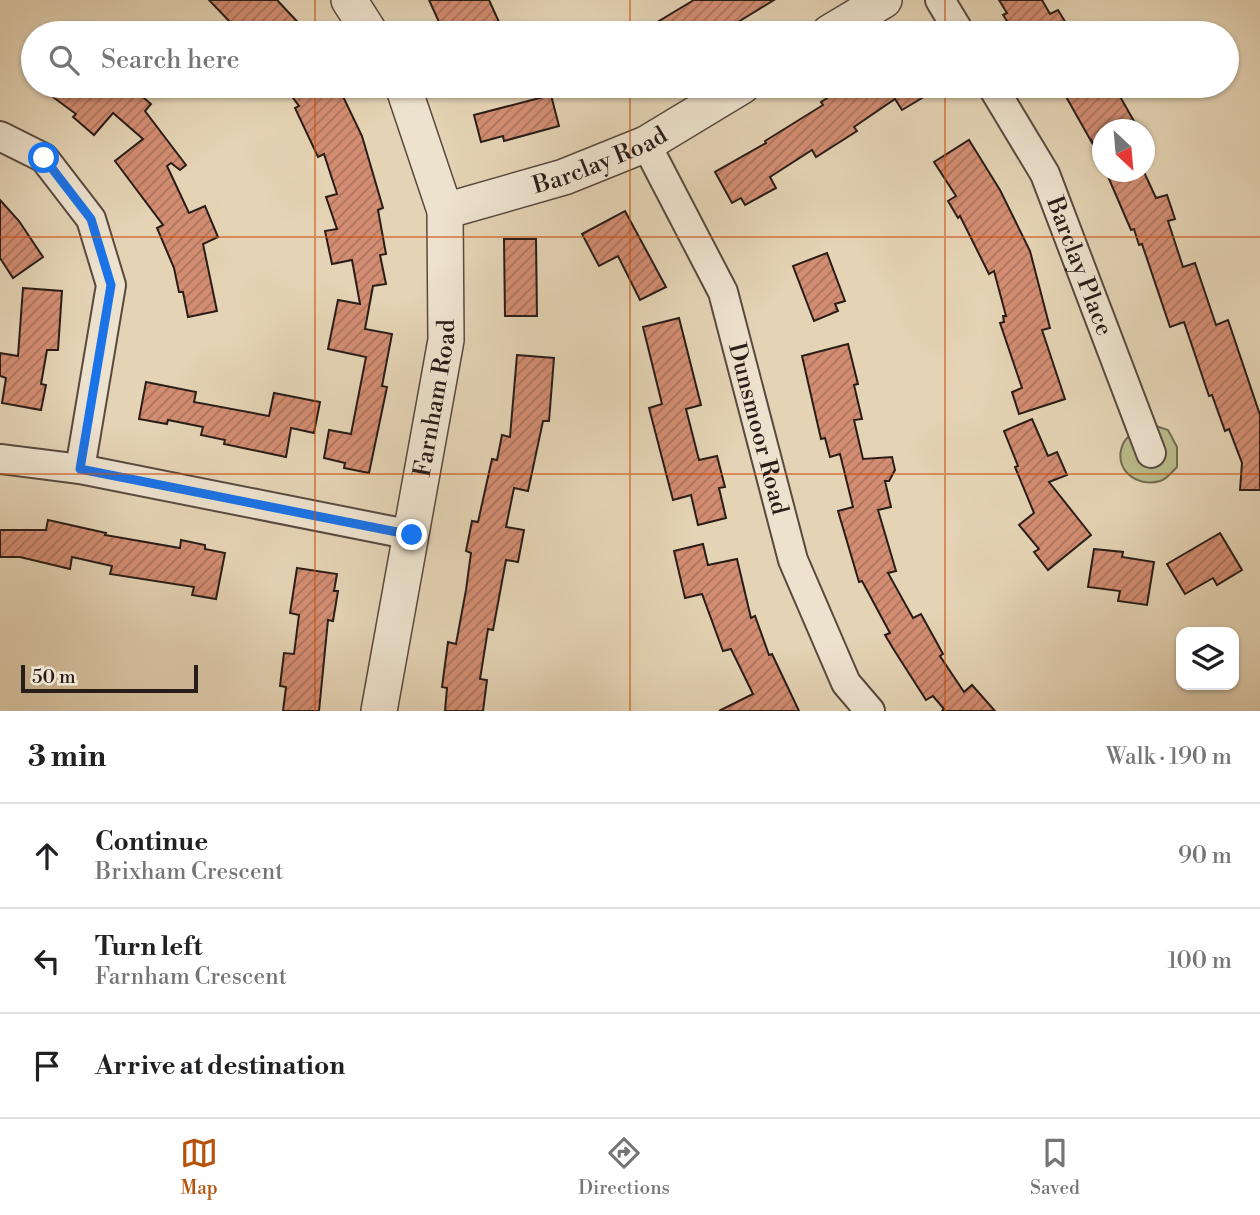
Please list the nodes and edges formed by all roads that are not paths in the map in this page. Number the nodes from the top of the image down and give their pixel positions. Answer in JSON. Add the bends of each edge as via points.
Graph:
{"nodes":[{"id":1,"x":349,"y":0,"type":"edge"},
{"id":2,"x":884,"y":0,"type":"edge"},
{"id":3,"x":940,"y":0,"type":"edge"},
{"id":4,"x":362,"y":21,"type":"edge"},
{"id":5,"x":849,"y":21,"type":"edge"},
{"id":6,"x":953,"y":21,"type":"edge"},
{"id":7,"x":407,"y":98,"type":"edge"},
{"id":8,"x":722,"y":98,"type":"edge"},
{"id":9,"x":999,"y":98,"type":"edge"},
{"id":10,"x":0,"y":136,"type":"edge"},
{"id":11,"x":646,"y":144,"type":"junction"},
{"id":12,"x":445,"y":211,"type":"junction"},
{"id":13,"x":1151,"y":453,"type":"dead end"},
{"id":14,"x":0,"y":459,"type":"edge"},
{"id":15,"x":80,"y":469,"type":"junction"},
{"id":16,"x":412,"y":535,"type":"junction"},
{"id":17,"x":379,"y":711,"type":"edge"},
{"id":18,"x":870,"y":711,"type":"edge"}],
"edges":[{"from":1,"to":4,"type":"street"},
{"from":2,"to":5,"type":"street"},
{"from":3,"to":6,"type":"street"},
{"from":7,"to":12,"type":"street","name":"Farnham Road"},
{"from":8,"to":11,"type":"street","name":"Barclay Road"},
{"from":9,"to":13,"type":"street","name":"Barclay Place","via":[[1045,174]]},
{"from":10,"to":15,"type":"street","via":[[44,158],[91,219],[111,285]]},
{"from":11,"to":12,"type":"street","name":"Barclay Road","via":[[564,177]]},
{"from":11,"to":18,"type":"street","name":"Dunsmoor Road","via":[[723,292],[793,560],[846,683]]},
{"from":12,"to":16,"type":"street","name":"Farnham Road","via":[[446,340]]},
{"from":14,"to":15,"type":"street"},
{"from":15,"to":16,"type":"street"},
{"from":16,"to":17,"type":"street","name":"Farnham Road"}]}
